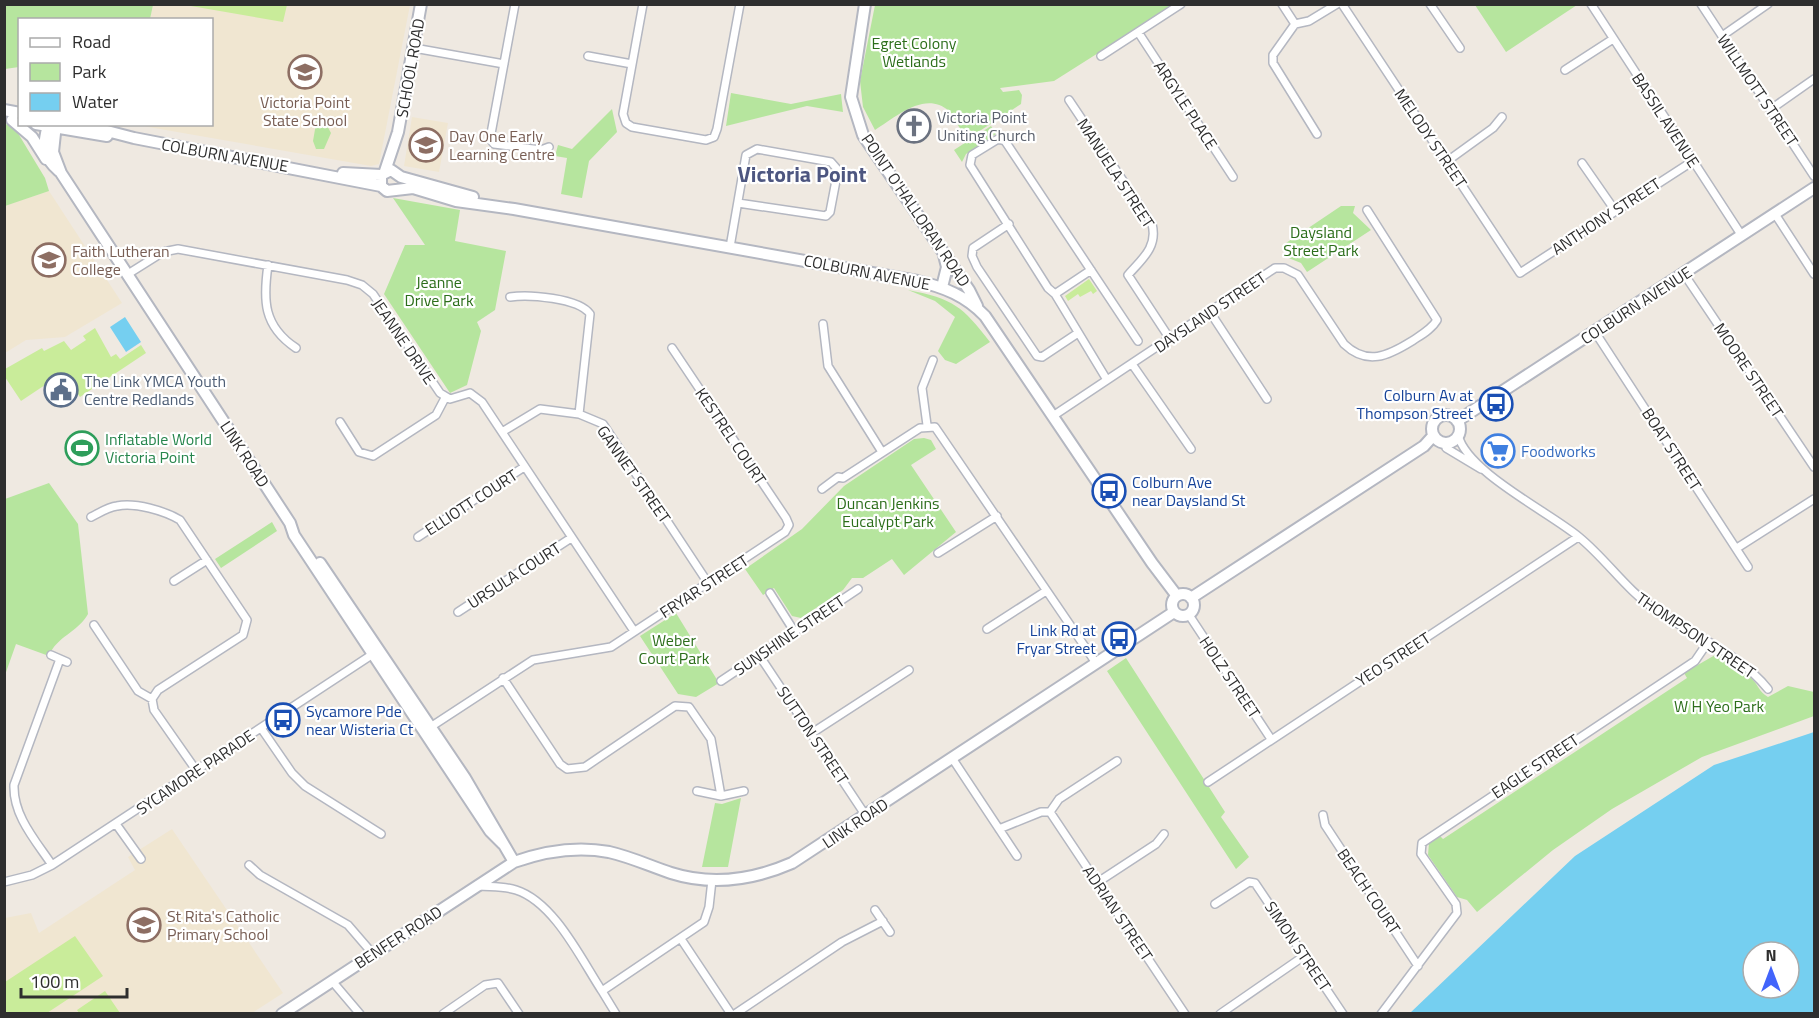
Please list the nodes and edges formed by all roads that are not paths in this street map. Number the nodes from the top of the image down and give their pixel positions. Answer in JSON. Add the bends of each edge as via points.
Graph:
{"nodes":[{"id":1,"x":421,"y":4,"type":"edge"},
{"id":2,"x":515,"y":4,"type":"edge"},
{"id":3,"x":643,"y":4,"type":"edge"},
{"id":4,"x":740,"y":4,"type":"edge"},
{"id":5,"x":865,"y":4,"type":"edge"},
{"id":6,"x":1181,"y":4,"type":"edge"},
{"id":7,"x":1282,"y":4,"type":"edge"},
{"id":8,"x":1337,"y":4,"type":"edge"},
{"id":9,"x":1342,"y":4,"type":"edge"},
{"id":10,"x":1430,"y":4,"type":"edge"},
{"id":11,"x":1591,"y":4,"type":"edge"},
{"id":12,"x":1701,"y":4,"type":"edge"},
{"id":13,"x":1768,"y":4,"type":"edge"},
{"id":14,"x":1295,"y":24,"type":"junction"},
{"id":15,"x":1138,"y":32,"type":"junction"},
{"id":16,"x":1722,"y":36,"type":"junction"},
{"id":17,"x":1613,"y":39,"type":"junction"},
{"id":18,"x":414,"y":48,"type":"junction"},
{"id":19,"x":1460,"y":48,"type":"dead end"},
{"id":20,"x":588,"y":56,"type":"dead end"},
{"id":21,"x":1101,"y":56,"type":"dead end"},
{"id":22,"x":504,"y":64,"type":"junction"},
{"id":23,"x":632,"y":64,"type":"junction"},
{"id":24,"x":1565,"y":70,"type":"dead end"},
{"id":25,"x":1815,"y":79,"type":"edge"},
{"id":26,"x":1069,"y":100,"type":"dead end"},
{"id":27,"x":1771,"y":109,"type":"junction"},
{"id":28,"x":4,"y":110,"type":"edge"},
{"id":29,"x":1502,"y":117,"type":"dead end"},
{"id":30,"x":14,"y":118,"type":"edge"},
{"id":31,"x":22,"y":126,"type":"edge"},
{"id":32,"x":49,"y":126,"type":"edge"},
{"id":33,"x":88,"y":126,"type":"edge"},
{"id":34,"x":1317,"y":134,"type":"dead end"},
{"id":35,"x":134,"y":138,"type":"junction"},
{"id":36,"x":549,"y":147,"type":"dead end"},
{"id":37,"x":48,"y":161,"type":"junction"},
{"id":38,"x":1693,"y":161,"type":"junction"},
{"id":39,"x":1446,"y":162,"type":"junction"},
{"id":40,"x":1582,"y":163,"type":"dead end"},
{"id":41,"x":62,"y":173,"type":"junction"},
{"id":42,"x":389,"y":176,"type":"junction"},
{"id":43,"x":1815,"y":176,"type":"edge"},
{"id":44,"x":1233,"y":177,"type":"dead end"},
{"id":45,"x":1815,"y":188,"type":"edge"},
{"id":46,"x":397,"y":189,"type":"junction"},
{"id":47,"x":738,"y":203,"type":"junction"},
{"id":48,"x":514,"y":208,"type":"junction"},
{"id":49,"x":1614,"y":209,"type":"junction"},
{"id":50,"x":1367,"y":210,"type":"dead end"},
{"id":51,"x":1775,"y":214,"type":"junction"},
{"id":52,"x":1009,"y":224,"type":"junction"},
{"id":53,"x":1742,"y":236,"type":"junction"},
{"id":54,"x":730,"y":247,"type":"junction"},
{"id":55,"x":944,"y":255,"type":"junction"},
{"id":56,"x":268,"y":265,"type":"junction"},
{"id":57,"x":1091,"y":270,"type":"junction"},
{"id":58,"x":1520,"y":273,"type":"joint"},
{"id":59,"x":128,"y":274,"type":"junction"},
{"id":60,"x":1684,"y":274,"type":"junction"},
{"id":61,"x":1815,"y":274,"type":"edge"},
{"id":62,"x":942,"y":287,"type":"junction"},
{"id":63,"x":1055,"y":294,"type":"junction"},
{"id":64,"x":510,"y":297,"type":"dead end"},
{"id":65,"x":978,"y":309,"type":"junction"},
{"id":66,"x":1210,"y":312,"type":"junction"},
{"id":67,"x":823,"y":324,"type":"dead end"},
{"id":68,"x":1595,"y":332,"type":"junction"},
{"id":69,"x":1078,"y":333,"type":"junction"},
{"id":70,"x":1170,"y":339,"type":"junction"},
{"id":71,"x":1138,"y":341,"type":"dead end"},
{"id":72,"x":296,"y":348,"type":"dead end"},
{"id":73,"x":672,"y":348,"type":"dead end"},
{"id":74,"x":933,"y":360,"type":"dead end"},
{"id":75,"x":1132,"y":364,"type":"junction"},
{"id":76,"x":1107,"y":380,"type":"junction"},
{"id":77,"x":445,"y":398,"type":"junction"},
{"id":78,"x":1267,"y":399,"type":"dead end"},
{"id":79,"x":579,"y":414,"type":"junction"},
{"id":80,"x":1053,"y":416,"type":"junction"},
{"id":81,"x":1457,"y":421,"type":"junction"},
{"id":82,"x":340,"y":422,"type":"dead end"},
{"id":83,"x":927,"y":425,"type":"junction"},
{"id":84,"x":502,"y":432,"type":"junction"},
{"id":85,"x":1458,"y":435,"type":"junction"},
{"id":86,"x":1433,"y":436,"type":"junction"},
{"id":87,"x":1446,"y":443,"type":"junction"},
{"id":88,"x":1191,"y":449,"type":"dead end"},
{"id":89,"x":882,"y":452,"type":"junction"},
{"id":90,"x":524,"y":466,"type":"junction"},
{"id":91,"x":1815,"y":467,"type":"edge"},
{"id":92,"x":1484,"y":470,"type":"junction"},
{"id":93,"x":822,"y":489,"type":"dead end"},
{"id":94,"x":1815,"y":499,"type":"edge"},
{"id":95,"x":997,"y":516,"type":"junction"},
{"id":96,"x":91,"y":517,"type":"dead end"},
{"id":97,"x":789,"y":525,"type":"joint"},
{"id":98,"x":418,"y":537,"type":"dead end"},
{"id":99,"x":571,"y":537,"type":"junction"},
{"id":100,"x":1578,"y":537,"type":"junction"},
{"id":101,"x":1737,"y":548,"type":"junction"},
{"id":102,"x":938,"y":553,"type":"dead end"},
{"id":103,"x":207,"y":560,"type":"junction"},
{"id":104,"x":1748,"y":567,"type":"dead end"},
{"id":105,"x":174,"y":581,"type":"dead end"},
{"id":106,"x":708,"y":583,"type":"junction"},
{"id":107,"x":858,"y":590,"type":"dead end"},
{"id":108,"x":1046,"y":591,"type":"junction"},
{"id":109,"x":770,"y":593,"type":"dead end"},
{"id":110,"x":1177,"y":596,"type":"junction"},
{"id":111,"x":1191,"y":598,"type":"junction"},
{"id":112,"x":458,"y":612,"type":"dead end"},
{"id":113,"x":1174,"y":612,"type":"junction"},
{"id":114,"x":1189,"y":615,"type":"junction"},
{"id":115,"x":94,"y":625,"type":"dead end"},
{"id":116,"x":987,"y":629,"type":"dead end"},
{"id":117,"x":634,"y":631,"type":"junction"},
{"id":118,"x":794,"y":631,"type":"junction"},
{"id":119,"x":1708,"y":642,"type":"junction"},
{"id":120,"x":376,"y":652,"type":"junction"},
{"id":121,"x":51,"y":655,"type":"dead end"},
{"id":122,"x":759,"y":656,"type":"junction"},
{"id":123,"x":1096,"y":663,"type":"junction"},
{"id":124,"x":909,"y":670,"type":"dead end"},
{"id":125,"x":503,"y":678,"type":"junction"},
{"id":126,"x":721,"y":681,"type":"dead end"},
{"id":127,"x":1768,"y":689,"type":"dead end"},
{"id":128,"x":152,"y":699,"type":"junction"},
{"id":129,"x":261,"y":728,"type":"junction"},
{"id":130,"x":427,"y":729,"type":"junction"},
{"id":131,"x":812,"y":734,"type":"junction"},
{"id":132,"x":1271,"y":739,"type":"junction"},
{"id":133,"x":952,"y":758,"type":"junction"},
{"id":134,"x":1117,"y":761,"type":"dead end"},
{"id":135,"x":196,"y":770,"type":"junction"},
{"id":136,"x":1208,"y":782,"type":"dead end"},
{"id":137,"x":744,"y":790,"type":"dead end"},
{"id":138,"x":697,"y":792,"type":"dead end"},
{"id":139,"x":721,"y":795,"type":"junction"},
{"id":140,"x":1050,"y":812,"type":"junction"},
{"id":141,"x":1323,"y":815,"type":"dead end"},
{"id":142,"x":866,"y":816,"type":"junction"},
{"id":143,"x":116,"y":824,"type":"junction"},
{"id":144,"x":999,"y":829,"type":"junction"},
{"id":145,"x":381,"y":834,"type":"dead end"},
{"id":146,"x":1164,"y":834,"type":"dead end"},
{"id":147,"x":1017,"y":856,"type":"dead end"},
{"id":148,"x":141,"y":859,"type":"dead end"},
{"id":149,"x":514,"y":862,"type":"junction"},
{"id":150,"x":52,"y":865,"type":"junction"},
{"id":151,"x":249,"y":865,"type":"dead end"},
{"id":152,"x":712,"y":880,"type":"junction"},
{"id":153,"x":4,"y":882,"type":"edge"},
{"id":154,"x":1098,"y":882,"type":"junction"},
{"id":155,"x":479,"y":886,"type":"junction"},
{"id":156,"x":1215,"y":904,"type":"dead end"},
{"id":157,"x":875,"y":910,"type":"dead end"},
{"id":158,"x":883,"y":921,"type":"junction"},
{"id":159,"x":890,"y":932,"type":"dead end"},
{"id":160,"x":681,"y":939,"type":"junction"},
{"id":161,"x":372,"y":954,"type":"junction"},
{"id":162,"x":1304,"y":956,"type":"junction"},
{"id":163,"x":1418,"y":966,"type":"junction"},
{"id":164,"x":332,"y":981,"type":"junction"},
{"id":165,"x":602,"y":991,"type":"junction"},
{"id":166,"x":282,"y":1014,"type":"edge"},
{"id":167,"x":360,"y":1014,"type":"edge"},
{"id":168,"x":443,"y":1014,"type":"edge"},
{"id":169,"x":519,"y":1014,"type":"edge"},
{"id":170,"x":616,"y":1014,"type":"edge"},
{"id":171,"x":731,"y":1014,"type":"edge"},
{"id":172,"x":735,"y":1014,"type":"edge"},
{"id":173,"x":1185,"y":1014,"type":"edge"},
{"id":174,"x":1220,"y":1014,"type":"edge"},
{"id":175,"x":1343,"y":1014,"type":"edge"},
{"id":176,"x":1381,"y":1014,"type":"edge"}],
"edges":[{"from":1,"to":18,"type":"street","name":"SCHOOL ROAD"},
{"from":2,"to":22,"type":"street"},
{"from":3,"to":23,"type":"street"},
{"from":4,"to":23,"type":"street","via":[[714,136],[706,140],[626,123],[623,114]]},
{"from":5,"to":55,"type":"street","name":"POINT O'HALLORAN ROAD","via":[[851,83],[853,108],[863,135]]},
{"from":6,"to":15,"type":"street"},
{"from":7,"to":14,"type":"street"},
{"from":8,"to":14,"type":"street","via":[[1309,21]]},
{"from":9,"to":39,"type":"street","name":"MELODY STREET"},
{"from":10,"to":19,"type":"street"},
{"from":11,"to":17,"type":"street","name":"BASSIL AVENUE"},
{"from":12,"to":16,"type":"street","name":"WILLMOTT STREET"},
{"from":13,"to":16,"type":"street"},
{"from":14,"to":34,"type":"street","via":[[1273,55],[1273,63]]},
{"from":15,"to":21,"type":"street"},
{"from":15,"to":44,"type":"street","name":"ARGYLE PLACE"},
{"from":16,"to":27,"type":"street","name":"WILLMOTT STREET"},
{"from":17,"to":24,"type":"street"},
{"from":17,"to":38,"type":"street","name":"BASSIL AVENUE"},
{"from":18,"to":22,"type":"street"},
{"from":18,"to":42,"type":"street","name":"SCHOOL ROAD"},
{"from":20,"to":23,"type":"street"},
{"from":22,"to":36,"type":"street","via":[[490,139],[494,144],[541,150]]},
{"from":25,"to":27,"type":"street"},
{"from":26,"to":70,"type":"street","name":"MANUELA STREET","via":[[1152,224],[1151,249],[1128,275]]},
{"from":27,"to":43,"type":"street","name":"WILLMOTT STREET"},
{"from":28,"to":30,"type":"street"},
{"from":29,"to":39,"type":"street"},
{"from":31,"to":37,"type":"street","name":"LINK ROAD"},
{"from":32,"to":35,"type":"street","name":"COLBURN AVENUE"},
{"from":32,"to":37,"type":"street","via":[[44,148]]},
{"from":32,"to":41,"type":"street","name":"LINK ROAD","via":[[53,152]]},
{"from":33,"to":35,"type":"street","name":"COLBURN AVENUE"},
{"from":35,"to":42,"type":"street","name":"COLBURN AVENUE","via":[[316,172]]},
{"from":37,"to":41,"type":"street","name":"LINK ROAD"},
{"from":38,"to":49,"type":"street","name":"ANTHONY STREET"},
{"from":38,"to":53,"type":"street","name":"BASSIL AVENUE"},
{"from":39,"to":58,"type":"street","name":"MELODY STREET"},
{"from":40,"to":49,"type":"street"},
{"from":41,"to":59,"type":"street","name":"LINK ROAD"},
{"from":42,"to":46,"type":"street","via":[[401,184]]},
{"from":42,"to":46,"type":"street","name":"COLBURN AVENUE","via":[[390,192]]},
{"from":42,"to":48,"type":"street","name":"COLBURN AVENUE"},
{"from":45,"to":51,"type":"street","name":"COLBURN AVENUE"},
{"from":46,"to":48,"type":"street","name":"COLBURN AVENUE","via":[[413,188],[456,201]]},
{"from":47,"to":47,"type":"street","via":[[750,150],[831,162],[838,170],[826,216]]},
{"from":47,"to":54,"type":"street"},
{"from":48,"to":54,"type":"street","name":"COLBURN AVENUE"},
{"from":49,"to":58,"type":"street","name":"ANTHONY STREET"},
{"from":50,"to":66,"type":"street","name":"DAYSLAND STREET","via":[[1437,320],[1392,354],[1361,356],[1344,344],[1298,275],[1284,268],[1275,268]]},
{"from":51,"to":53,"type":"street","name":"COLBURN AVENUE"},
{"from":51,"to":61,"type":"street"},
{"from":52,"to":57,"type":"street","via":[[970,165],[972,155],[1002,139]]},
{"from":52,"to":63,"type":"street"},
{"from":52,"to":69,"type":"street","via":[[973,248],[977,267],[1037,356],[1042,357]]},
{"from":53,"to":60,"type":"street","name":"COLBURN AVENUE"},
{"from":54,"to":62,"type":"street","name":"COLBURN AVENUE"},
{"from":55,"to":62,"type":"street"},
{"from":55,"to":65,"type":"street","name":"POINT O'HALLORAN ROAD"},
{"from":56,"to":59,"type":"street","name":"JEANNE DRIVE","via":[[178,249],[163,252]]},
{"from":56,"to":72,"type":"street","via":[[264,305],[287,342]]},
{"from":56,"to":77,"type":"street","name":"JEANNE DRIVE","via":[[362,285],[381,305]]},
{"from":57,"to":63,"type":"street"},
{"from":57,"to":71,"type":"street"},
{"from":59,"to":120,"type":"street","name":"LINK ROAD","via":[[290,523],[294,535]]},
{"from":60,"to":68,"type":"street","name":"COLBURN AVENUE"},
{"from":60,"to":91,"type":"street","name":"MOORE STREET"},
{"from":62,"to":65,"type":"street","name":"COLBURN AVENUE"},
{"from":63,"to":69,"type":"street"},
{"from":64,"to":79,"type":"street","via":[[525,295],[577,304],[590,314]]},
{"from":65,"to":80,"type":"street","name":"COLBURN AVENUE"},
{"from":66,"to":70,"type":"street","name":"DAYSLAND STREET"},
{"from":66,"to":78,"type":"street"},
{"from":67,"to":89,"type":"street","via":[[828,366]]},
{"from":68,"to":81,"type":"street","name":"COLBURN AVENUE"},
{"from":68,"to":101,"type":"street","name":"BOAT STREET"},
{"from":69,"to":76,"type":"street"},
{"from":70,"to":75,"type":"street","name":"DAYSLAND STREET"},
{"from":73,"to":97,"type":"street","name":"KESTREL COURT"},
{"from":74,"to":83,"type":"street","via":[[922,388]]},
{"from":75,"to":76,"type":"street","name":"DAYSLAND STREET"},
{"from":75,"to":88,"type":"street"},
{"from":76,"to":80,"type":"street","name":"DAYSLAND STREET"},
{"from":77,"to":82,"type":"street","via":[[436,415],[373,456],[358,452]]},
{"from":77,"to":84,"type":"street","name":"JEANNE DRIVE","via":[[470,393],[476,396]]},
{"from":79,"to":84,"type":"street","name":"GANNET STREET","via":[[540,409]]},
{"from":79,"to":106,"type":"street","name":"GANNET STREET","via":[[603,424]]},
{"from":80,"to":110,"type":"street","name":"COLBURN AVENUE"},
{"from":81,"to":85,"type":"street"},
{"from":81,"to":86,"type":"street","via":[[1446,414],[1438,417],[1431,428]]},
{"from":83,"to":89,"type":"street"},
{"from":83,"to":95,"type":"street","via":[[940,430]]},
{"from":84,"to":90,"type":"street","name":"JEANNE DRIVE"},
{"from":85,"to":87,"type":"street"},
{"from":85,"to":92,"type":"street","name":"THOMPSON STREET","via":[[1462,448]]},
{"from":86,"to":87,"type":"street"},
{"from":86,"to":111,"type":"street","via":[[1424,446]]},
{"from":87,"to":92,"type":"street","name":"THOMPSON STREET","via":[[1446,448]]},
{"from":89,"to":93,"type":"street"},
{"from":90,"to":98,"type":"street","name":"ELLIOTT COURT"},
{"from":90,"to":99,"type":"street","name":"JEANNE DRIVE"},
{"from":92,"to":100,"type":"street","name":"THOMPSON STREET"},
{"from":94,"to":101,"type":"street"},
{"from":95,"to":102,"type":"street"},
{"from":95,"to":108,"type":"street"},
{"from":96,"to":103,"type":"street","via":[[126,505],[170,514],[180,520]]},
{"from":97,"to":106,"type":"street","name":"FRYAR STREET","via":[[785,532]]},
{"from":99,"to":112,"type":"street","name":"URSULA COURT"},
{"from":99,"to":117,"type":"street","name":"JEANNE DRIVE"},
{"from":100,"to":119,"type":"street","name":"THOMPSON STREET","via":[[1631,590]]},
{"from":100,"to":132,"type":"street","name":"YEO STREET"},
{"from":101,"to":104,"type":"street","name":"BOAT STREET"},
{"from":103,"to":105,"type":"street"},
{"from":103,"to":128,"type":"street","via":[[247,620],[247,628],[243,635],[158,690]]},
{"from":106,"to":117,"type":"street","name":"FRYAR STREET"},
{"from":107,"to":118,"type":"street","name":"SUNSHINE STREET"},
{"from":108,"to":116,"type":"street"},
{"from":108,"to":123,"type":"street"},
{"from":109,"to":118,"type":"street"},
{"from":110,"to":111,"type":"street"},
{"from":110,"to":113,"type":"street","via":[[1172,605]]},
{"from":111,"to":114,"type":"street","via":[[1194,607]]},
{"from":113,"to":114,"type":"street"},
{"from":113,"to":123,"type":"street","name":"LINK ROAD"},
{"from":114,"to":132,"type":"street","name":"HOLZ STREET"},
{"from":115,"to":128,"type":"street","via":[[138,691]]},
{"from":117,"to":125,"type":"street","name":"FRYAR STREET","via":[[611,647],[533,660]]},
{"from":118,"to":122,"type":"street","name":"SUNSHINE STREET"},
{"from":119,"to":127,"type":"street","name":"THOMPSON STREET"},
{"from":119,"to":163,"type":"street","name":"EAGLE STREET","via":[[1695,661],[1422,843],[1421,854],[1457,909]]},
{"from":120,"to":129,"type":"street","name":"SYCAMORE PARADE"},
{"from":120,"to":130,"type":"street","name":"LINK ROAD"},
{"from":121,"to":150,"type":"street","via":[[64,660],[14,785],[14,800],[19,815]]},
{"from":122,"to":126,"type":"street","name":"SUNSHINE STREET"},
{"from":122,"to":131,"type":"street","name":"SUTTON STREET"},
{"from":123,"to":133,"type":"street","name":"LINK ROAD"},
{"from":124,"to":131,"type":"street"},
{"from":125,"to":130,"type":"street","name":"FRYAR STREET"},
{"from":125,"to":139,"type":"street","via":[[567,769],[585,767],[675,706],[689,706],[711,739]]},
{"from":128,"to":135,"type":"street","via":[[154,710]]},
{"from":129,"to":135,"type":"street","name":"SYCAMORE PARADE"},
{"from":129,"to":145,"type":"street","via":[[305,786]]},
{"from":130,"to":149,"type":"street","name":"LINK ROAD","via":[[495,826]]},
{"from":131,"to":142,"type":"street","name":"SUTTON STREET"},
{"from":132,"to":136,"type":"street","name":"YEO STREET"},
{"from":133,"to":142,"type":"street","name":"LINK ROAD"},
{"from":133,"to":144,"type":"street"},
{"from":134,"to":140,"type":"street","via":[[1059,799]]},
{"from":135,"to":143,"type":"street","name":"SYCAMORE PARADE"},
{"from":137,"to":139,"type":"street"},
{"from":138,"to":139,"type":"street"},
{"from":140,"to":144,"type":"street"},
{"from":140,"to":154,"type":"street","name":"ADRIAN STREET"},
{"from":141,"to":163,"type":"street","name":"BEACH COURT","via":[[1325,825]]},
{"from":142,"to":152,"type":"street","name":"LINK ROAD","via":[[776,870],[736,880]]},
{"from":143,"to":148,"type":"street"},
{"from":143,"to":150,"type":"street","name":"SYCAMORE PARADE"},
{"from":144,"to":147,"type":"street"},
{"from":146,"to":154,"type":"street","via":[[1156,844]]},
{"from":149,"to":152,"type":"street","name":"LINK ROAD","via":[[535,854],[586,850],[629,857],[683,876]]},
{"from":149,"to":155,"type":"street","name":"BENFER ROAD"},
{"from":150,"to":153,"type":"street","name":"SYCAMORE PARADE"},
{"from":151,"to":161,"type":"street","via":[[348,925]]},
{"from":152,"to":160,"type":"street","via":[[704,922]]},
{"from":154,"to":173,"type":"street","name":"ADRIAN STREET"},
{"from":155,"to":161,"type":"street","name":"BENFER ROAD"},
{"from":155,"to":165,"type":"street","via":[[518,890],[544,905]]},
{"from":156,"to":162,"type":"street","name":"SIMON STREET","via":[[1255,883]]},
{"from":157,"to":158,"type":"street"},
{"from":158,"to":159,"type":"street"},
{"from":158,"to":172,"type":"street","via":[[842,942]]},
{"from":160,"to":165,"type":"street"},
{"from":160,"to":171,"type":"street"},
{"from":161,"to":164,"type":"street","name":"BENFER ROAD"},
{"from":162,"to":174,"type":"street"},
{"from":162,"to":175,"type":"street","name":"SIMON STREET"},
{"from":163,"to":176,"type":"street"},
{"from":164,"to":166,"type":"street","name":"BENFER ROAD"},
{"from":164,"to":167,"type":"street"},
{"from":165,"to":170,"type":"street"},
{"from":168,"to":169,"type":"street","via":[[485,985],[498,984]]}]}
